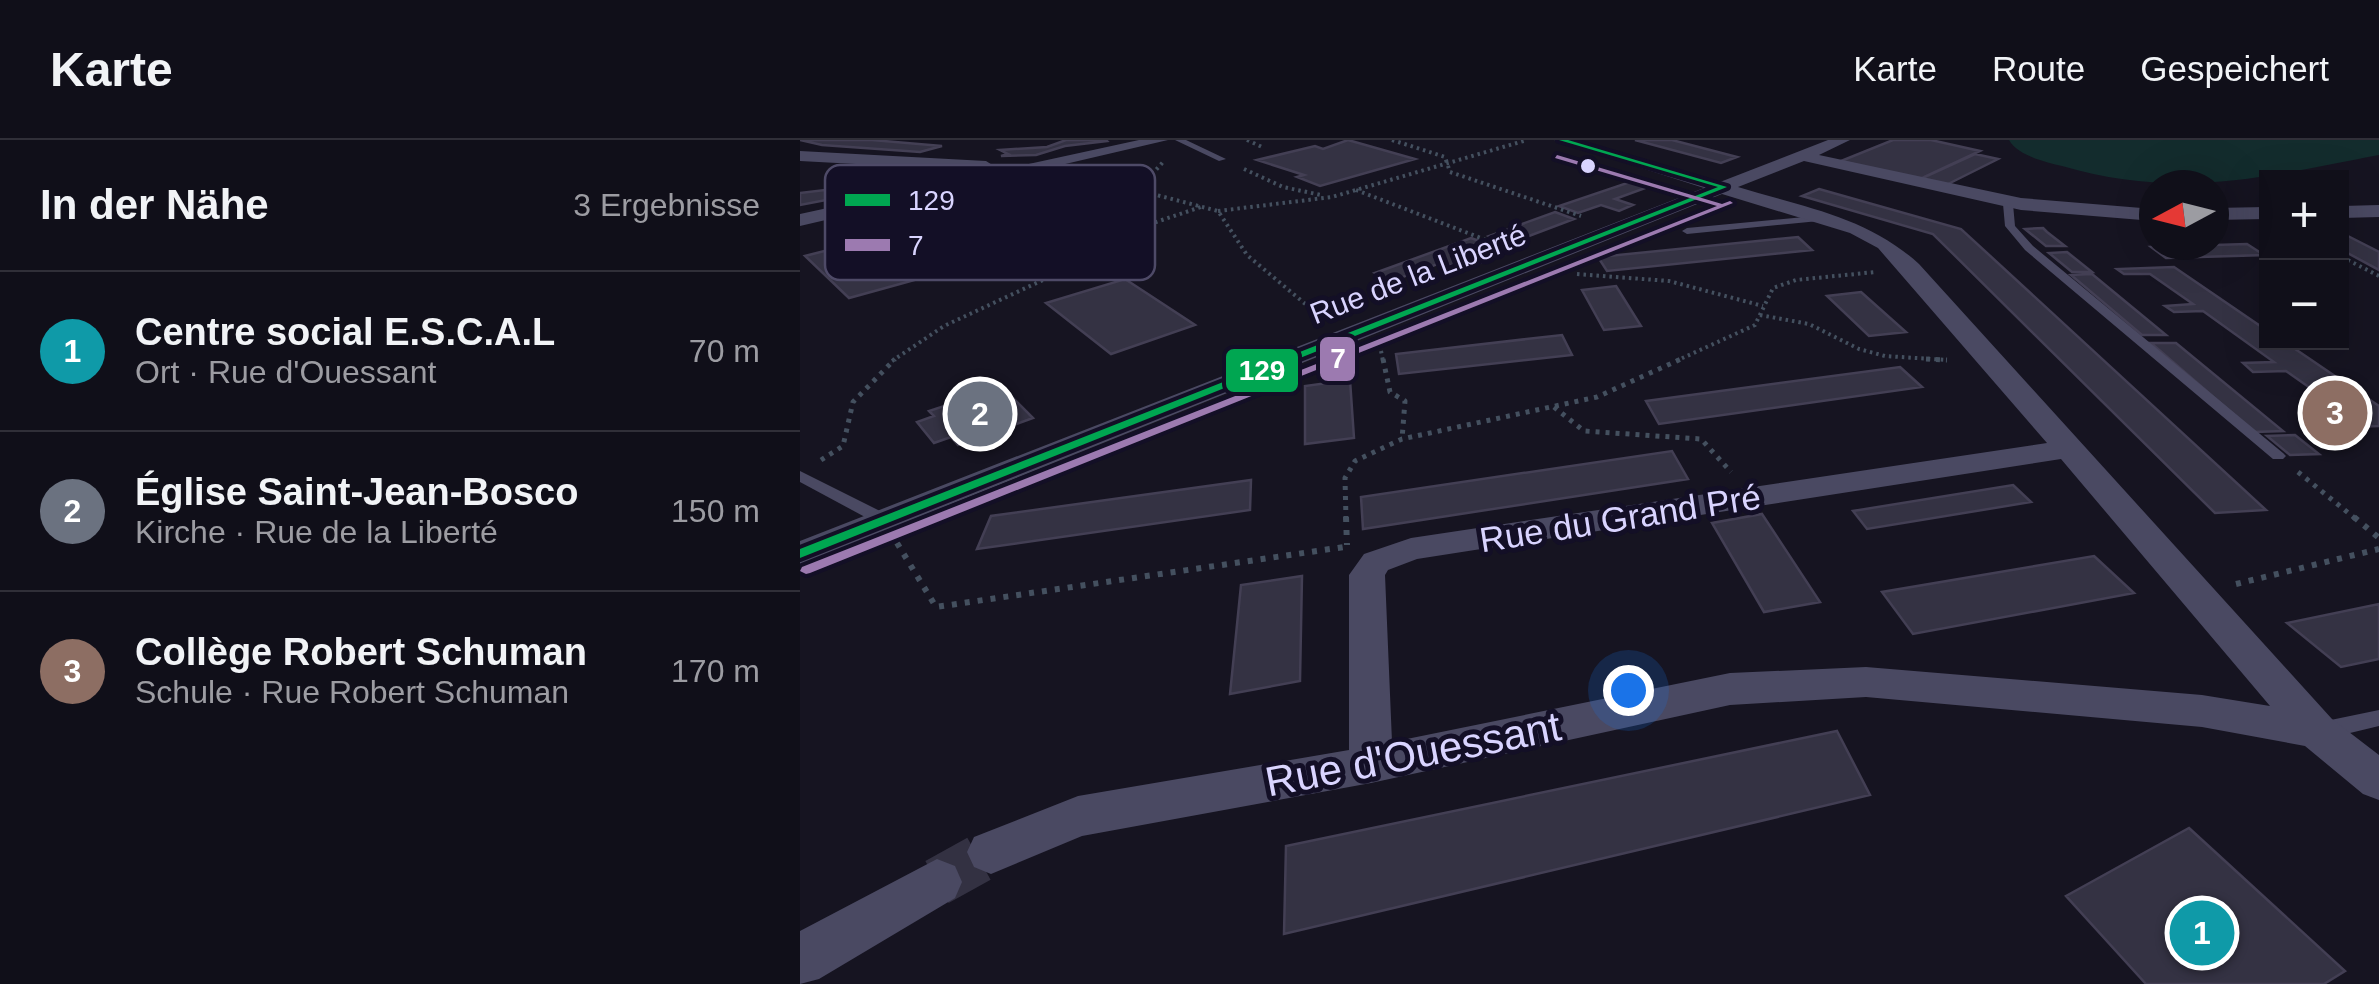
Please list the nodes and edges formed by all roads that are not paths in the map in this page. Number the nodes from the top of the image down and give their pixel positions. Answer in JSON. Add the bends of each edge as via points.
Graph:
{"nodes":[{"id":1,"x":1160,"y":140,"type":"edge"},
{"id":2,"x":1180,"y":140,"type":"edge"},
{"id":3,"x":1562,"y":140,"type":"edge"},
{"id":4,"x":1842,"y":140,"type":"edge"},
{"id":5,"x":800,"y":156,"type":"edge"},
{"id":6,"x":1804,"y":156,"type":"junction"},
{"id":7,"x":1222,"y":159,"type":"road end"},
{"id":8,"x":967,"y":165,"type":"edge"},
{"id":9,"x":1046,"y":165,"type":"edge"},
{"id":10,"x":1724,"y":187,"type":"junction"},
{"id":11,"x":2008,"y":204,"type":"junction"},
{"id":12,"x":2349,"y":212,"type":"edge"},
{"id":13,"x":2379,"y":212,"type":"edge"},
{"id":14,"x":2259,"y":213,"type":"edge"},
{"id":15,"x":825,"y":214,"type":"edge"},
{"id":16,"x":2229,"y":214,"type":"edge"},
{"id":17,"x":2139,"y":215,"type":"edge"},
{"id":18,"x":1826,"y":218,"type":"junction"},
{"id":19,"x":800,"y":220,"type":"edge"},
{"id":20,"x":1687,"y":231,"type":"dead end"},
{"id":21,"x":2070,"y":449,"type":"junction"},
{"id":22,"x":2278,"y":456,"type":"road end"},
{"id":23,"x":800,"y":476,"type":"edge"},
{"id":24,"x":884,"y":520,"type":"junction"},
{"id":25,"x":800,"y":554,"type":"edge"},
{"id":26,"x":2379,"y":718,"type":"edge"},
{"id":27,"x":2317,"y":732,"type":"junction"},
{"id":28,"x":1371,"y":766,"type":"junction"},
{"id":29,"x":2379,"y":781,"type":"edge"},
{"id":30,"x":991,"y":852,"type":"tunnel mouth"},
{"id":31,"x":937,"y":882,"type":"tunnel mouth"},
{"id":32,"x":800,"y":960,"type":"edge"}],
"edges":[{"from":1,"to":9,"type":"street"},
{"from":2,"to":7,"type":"lane"},
{"from":3,"to":10,"type":"street"},
{"from":4,"to":6,"type":"street","name":"Rue de la Liberté"},
{"from":5,"to":8,"type":"street"},
{"from":6,"to":10,"type":"street","name":"Rue de la Liberté"},
{"from":6,"to":11,"type":"street"},
{"from":10,"to":18,"type":"street"},
{"from":10,"to":24,"type":"street","name":"Rue de la Liberté"},
{"from":11,"to":17,"type":"street"},
{"from":11,"to":22,"type":"lane","via":[[2010,226],[2029,248]]},
{"from":12,"to":13,"type":"street"},
{"from":14,"to":16,"type":"street"},
{"from":15,"to":19,"type":"street"},
{"from":18,"to":20,"type":"lane"},
{"from":18,"to":21,"type":"street","via":[[1885,244],[1911,268]]},
{"from":21,"to":27,"type":"street"},
{"from":21,"to":28,"type":"street","name":"Rue du Grand Pré","via":[[1362,554]]},
{"from":23,"to":24,"type":"lane"},
{"from":24,"to":25,"type":"street","name":"Rue de la Liberté"},
{"from":26,"to":27,"type":"lane"},
{"from":27,"to":28,"type":"street","name":"Rue d'Ouessant","via":[[2202,711],[1866,682],[1730,689]]},
{"from":27,"to":29,"type":"street"},
{"from":28,"to":30,"type":"street","name":"Rue d'Ouessant","via":[[1078,816]]},
{"from":31,"to":32,"type":"street"}]}
